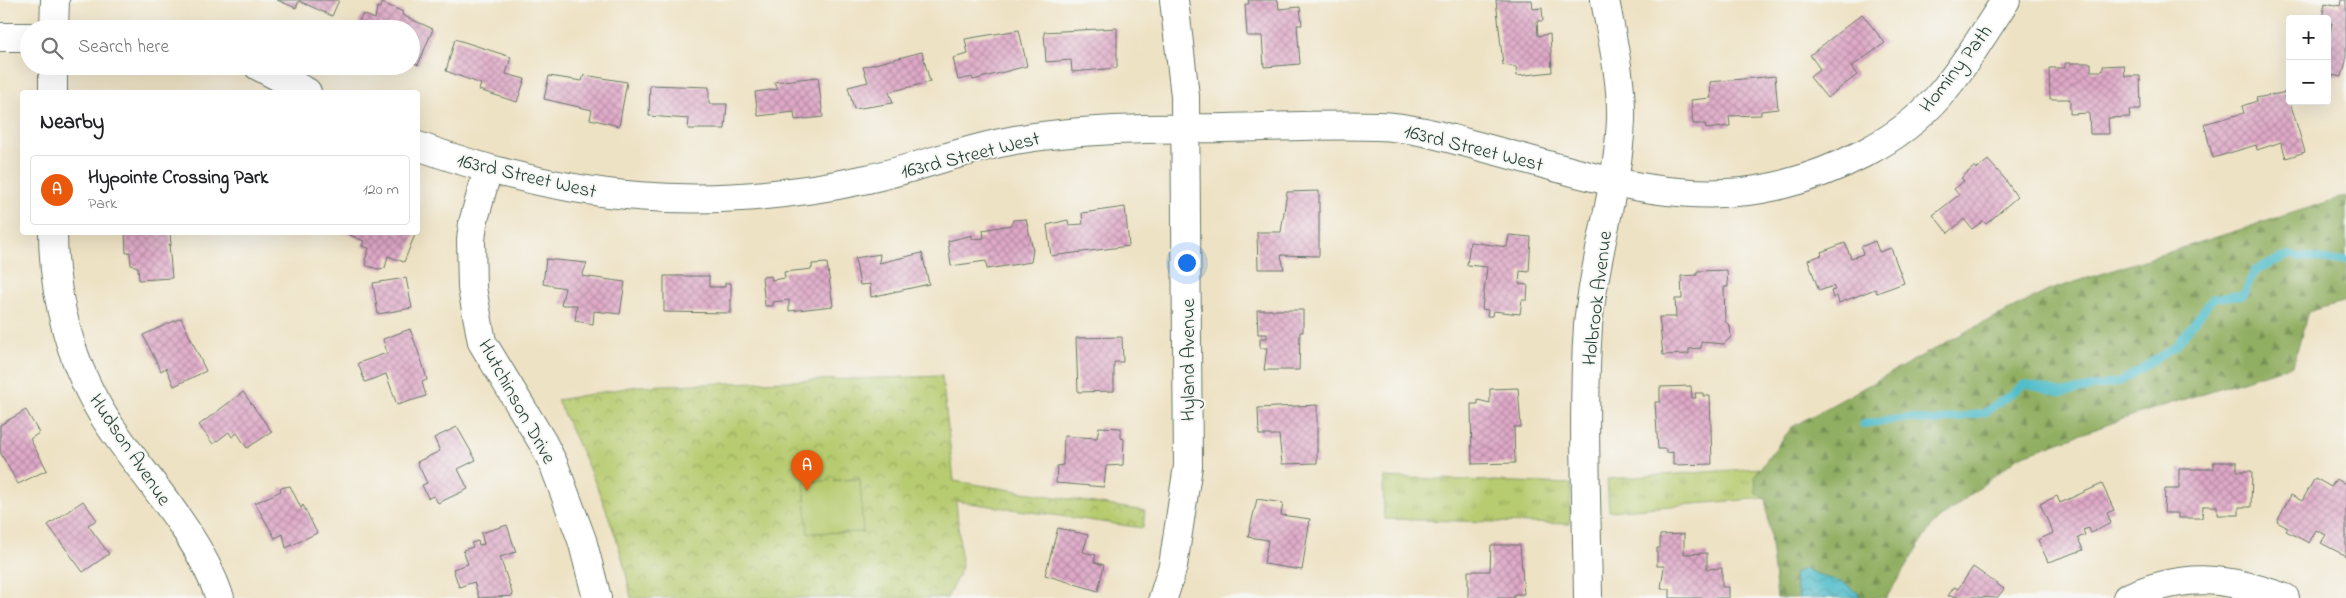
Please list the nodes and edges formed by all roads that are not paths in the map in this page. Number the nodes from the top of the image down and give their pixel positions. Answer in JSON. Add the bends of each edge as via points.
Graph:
{"nodes":[{"id":1,"x":55,"y":0,"type":"edge"},
{"id":2,"x":1174,"y":0,"type":"edge"},
{"id":3,"x":1605,"y":0,"type":"edge"},
{"id":4,"x":2006,"y":0,"type":"edge"},
{"id":5,"x":54,"y":20,"type":"edge"},
{"id":6,"x":0,"y":37,"type":"edge"},
{"id":7,"x":20,"y":37,"type":"edge"},
{"id":8,"x":53,"y":75,"type":"edge"},
{"id":9,"x":275,"y":75,"type":"edge"},
{"id":10,"x":53,"y":90,"type":"edge"},
{"id":11,"x":303,"y":90,"type":"edge"},
{"id":12,"x":1186,"y":128,"type":"junction"},
{"id":13,"x":420,"y":147,"type":"edge"},
{"id":14,"x":488,"y":169,"type":"junction"},
{"id":15,"x":1613,"y":182,"type":"junction"},
{"id":16,"x":53,"y":235,"type":"edge"},
{"id":17,"x":220,"y":598,"type":"edge"},
{"id":18,"x":597,"y":598,"type":"edge"},
{"id":19,"x":1163,"y":598,"type":"edge"},
{"id":20,"x":1588,"y":598,"type":"edge"},
{"id":21,"x":2127,"y":598,"type":"edge"},
{"id":22,"x":2285,"y":598,"type":"edge"}],
"edges":[{"from":1,"to":5,"type":"street"},
{"from":2,"to":12,"type":"street","name":"Hyland Avenue"},
{"from":3,"to":15,"type":"street","name":"Holbrook Avenue","via":[[1619,84],[1620,111]]},
{"from":4,"to":15,"type":"street","name":"Hominy Path","via":[[1938,98],[1900,131],[1846,161],[1774,187],[1737,192],[1657,191]]},
{"from":6,"to":7,"type":"street"},
{"from":8,"to":10,"type":"street"},
{"from":9,"to":11,"type":"street"},
{"from":12,"to":14,"type":"street","name":"163rd Street West","via":[[1090,131],[1016,140],[862,180],[733,198],[608,194],[538,182]]},
{"from":12,"to":15,"type":"street","name":"163rd Street West","via":[[1380,126],[1422,131]]},
{"from":12,"to":19,"type":"street","name":"Hyland Avenue","via":[[1188,466],[1173,566]]},
{"from":13,"to":14,"type":"street","name":"163rd Street West"},
{"from":14,"to":18,"type":"street","name":"Hutchinson Drive","via":[[471,240],[472,288],[482,342],[554,465],[582,540]]},
{"from":15,"to":20,"type":"street","name":"Holbrook Avenue","via":[[1595,278],[1586,357]]},
{"from":16,"to":17,"type":"street","name":"Hudson Avenue","via":[[64,316],[77,359],[95,400],[108,423],[186,528],[208,567]]},
{"from":21,"to":22,"type":"street","via":[[2147,589],[2180,582],[2214,580],[2250,585]]}]}
